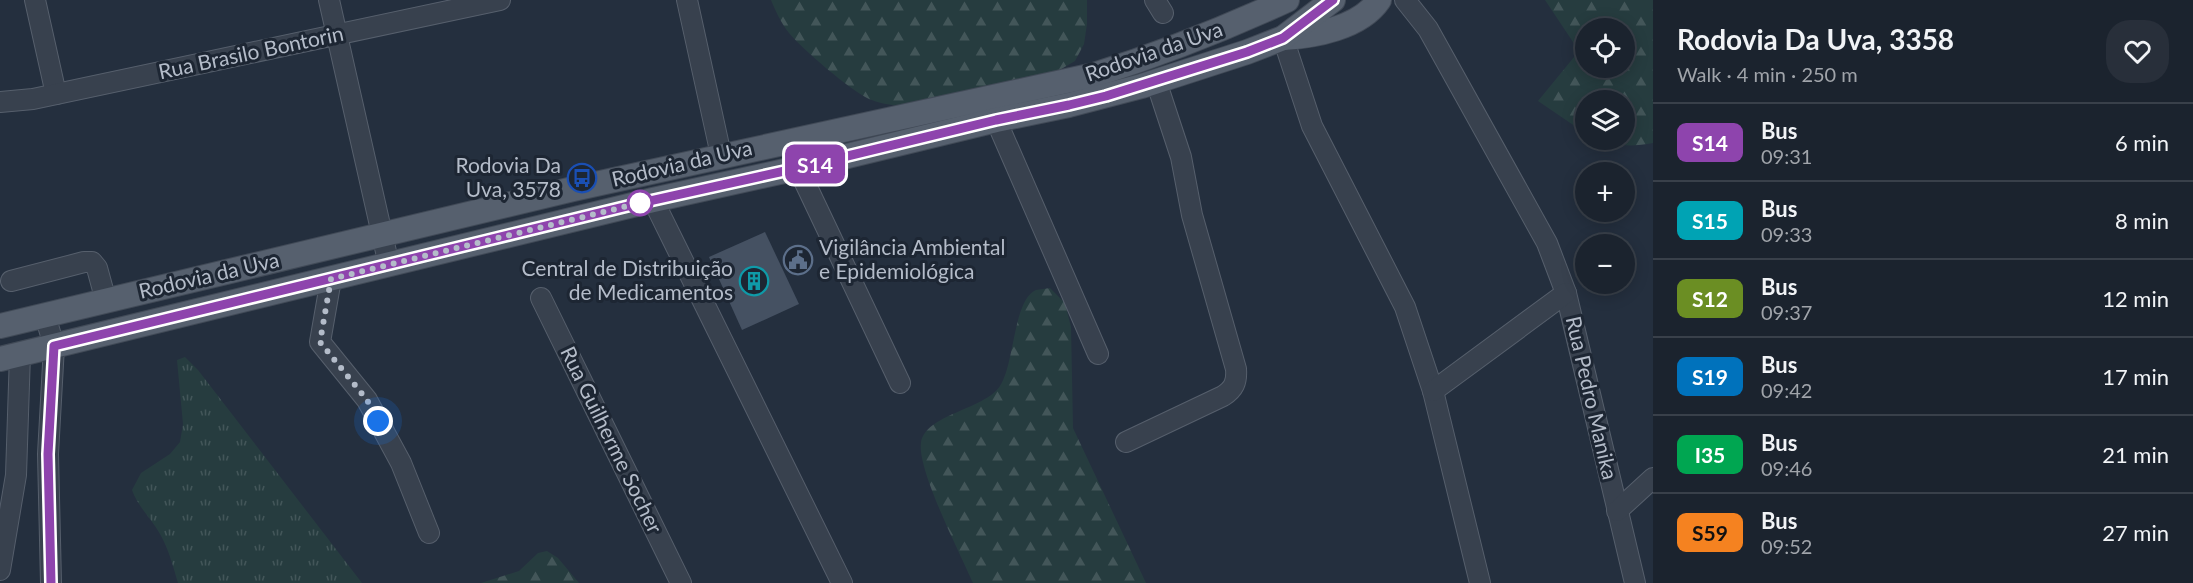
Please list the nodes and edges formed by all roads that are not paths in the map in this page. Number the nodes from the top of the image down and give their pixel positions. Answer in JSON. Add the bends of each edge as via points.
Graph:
{"nodes":[{"id":1,"x":35,"y":0,"type":"edge"},
{"id":2,"x":330,"y":0,"type":"edge"},
{"id":3,"x":500,"y":0,"type":"edge"},
{"id":4,"x":687,"y":0,"type":"edge"},
{"id":5,"x":1287,"y":0,"type":"edge"},
{"id":6,"x":1333,"y":0,"type":"edge"},
{"id":7,"x":1405,"y":0,"type":"edge"},
{"id":8,"x":478,"y":2,"type":"edge"},
{"id":9,"x":1377,"y":3,"type":"edge"},
{"id":10,"x":1428,"y":29,"type":"junction"},
{"id":11,"x":336,"y":35,"type":"junction"},
{"id":12,"x":1283,"y":38,"type":"junction"},
{"id":13,"x":1156,"y":81,"type":"junction"},
{"id":14,"x":56,"y":94,"type":"junction"},
{"id":15,"x":0,"y":102,"type":"edge"},
{"id":16,"x":996,"y":120,"type":"junction"},
{"id":17,"x":721,"y":155,"type":"junction"},
{"id":18,"x":798,"y":168,"type":"junction"},
{"id":19,"x":653,"y":200,"type":"junction"},
{"id":20,"x":382,"y":236,"type":"junction"},
{"id":21,"x":389,"y":265,"type":"junction"},
{"id":22,"x":331,"y":279,"type":"junction"},
{"id":23,"x":11,"y":281,"type":"dead end"},
{"id":24,"x":1566,"y":293,"type":"junction"},
{"id":25,"x":541,"y":298,"type":"dead end"},
{"id":26,"x":106,"y":301,"type":"junction"},
{"id":27,"x":45,"y":315,"type":"junction"},
{"id":28,"x":0,"y":326,"type":"edge"},
{"id":29,"x":54,"y":346,"type":"junction"},
{"id":30,"x":1098,"y":354,"type":"dead end"},
{"id":31,"x":10,"y":357,"type":"edge"},
{"id":32,"x":900,"y":383,"type":"dead end"},
{"id":33,"x":1434,"y":391,"type":"junction"},
{"id":34,"x":1126,"y":442,"type":"dead end"},
{"id":35,"x":1653,"y":478,"type":"edge"},
{"id":36,"x":1617,"y":511,"type":"junction"},
{"id":37,"x":429,"y":533,"type":"dead end"},
{"id":38,"x":0,"y":570,"type":"edge"},
{"id":39,"x":51,"y":583,"type":"edge"},
{"id":40,"x":681,"y":583,"type":"edge"},
{"id":41,"x":842,"y":583,"type":"edge"},
{"id":42,"x":1480,"y":583,"type":"edge"},
{"id":43,"x":1635,"y":583,"type":"edge"}],
"edges":[{"from":1,"to":14,"type":"street"},
{"from":2,"to":11,"type":"street"},
{"from":3,"to":8,"type":"street","name":"Rua Brasilo Bontorin"},
{"from":4,"to":17,"type":"street"},
{"from":5,"to":17,"type":"main road","name":"Rodovia da Uva","via":[[1150,58],[1094,75]]},
{"from":6,"to":12,"type":"main road","name":"Rodovia da Uva"},
{"from":7,"to":10,"type":"street","name":"Rua Pedro Manika"},
{"from":8,"to":11,"type":"street","name":"Rua Brasilo Bontorin"},
{"from":9,"to":10,"type":"street","name":"Rua Pedro Manika","via":[[1404,11]]},
{"from":9,"to":12,"type":"main road","via":[[1351,22],[1328,32]]},
{"from":10,"to":24,"type":"street","name":"Rua Pedro Manika","via":[[1547,243]]},
{"from":11,"to":14,"type":"street","name":"Rua Brasilo Bontorin"},
{"from":11,"to":20,"type":"street"},
{"from":12,"to":13,"type":"main road","name":"Rodovia da Uva"},
{"from":12,"to":33,"type":"street","via":[[1312,126],[1405,308]]},
{"from":13,"to":16,"type":"main road","name":"Rodovia da Uva"},
{"from":13,"to":34,"type":"street","via":[[1181,157],[1188,202],[1237,380],[1223,396]]},
{"from":14,"to":15,"type":"street","name":"Rua Brasilo Bontorin"},
{"from":16,"to":18,"type":"main road","name":"Rodovia da Uva"},
{"from":16,"to":30,"type":"street"},
{"from":17,"to":20,"type":"main road","name":"Rodovia da Uva"},
{"from":18,"to":19,"type":"main road","name":"Rodovia da Uva"},
{"from":18,"to":32,"type":"street"},
{"from":19,"to":21,"type":"main road","name":"Rodovia da Uva"},
{"from":19,"to":41,"type":"street"},
{"from":20,"to":21,"type":"street"},
{"from":20,"to":26,"type":"main road","name":"Rodovia da Uva"},
{"from":21,"to":22,"type":"main road","name":"Rodovia da Uva"},
{"from":22,"to":29,"type":"main road","name":"Rodovia da Uva"},
{"from":22,"to":37,"type":"street","via":[[320,342],[367,400],[401,463]]},
{"from":23,"to":26,"type":"street","via":[[92,262]]},
{"from":24,"to":33,"type":"street"},
{"from":24,"to":36,"type":"street","name":"Rua Pedro Manika"},
{"from":25,"to":40,"type":"street","name":"Rua Guilherme Socher"},
{"from":26,"to":27,"type":"main road","name":"Rodovia da Uva"},
{"from":27,"to":28,"type":"main road","name":"Rodovia da Uva"},
{"from":27,"to":29,"type":"street"},
{"from":29,"to":31,"type":"main road","name":"Rodovia da Uva"},
{"from":29,"to":39,"type":"street","via":[[48,454]]},
{"from":31,"to":38,"type":"street","via":[[16,475]]},
{"from":33,"to":42,"type":"street"},
{"from":35,"to":36,"type":"street"},
{"from":36,"to":43,"type":"street","name":"Rua Pedro Manika"}]}
